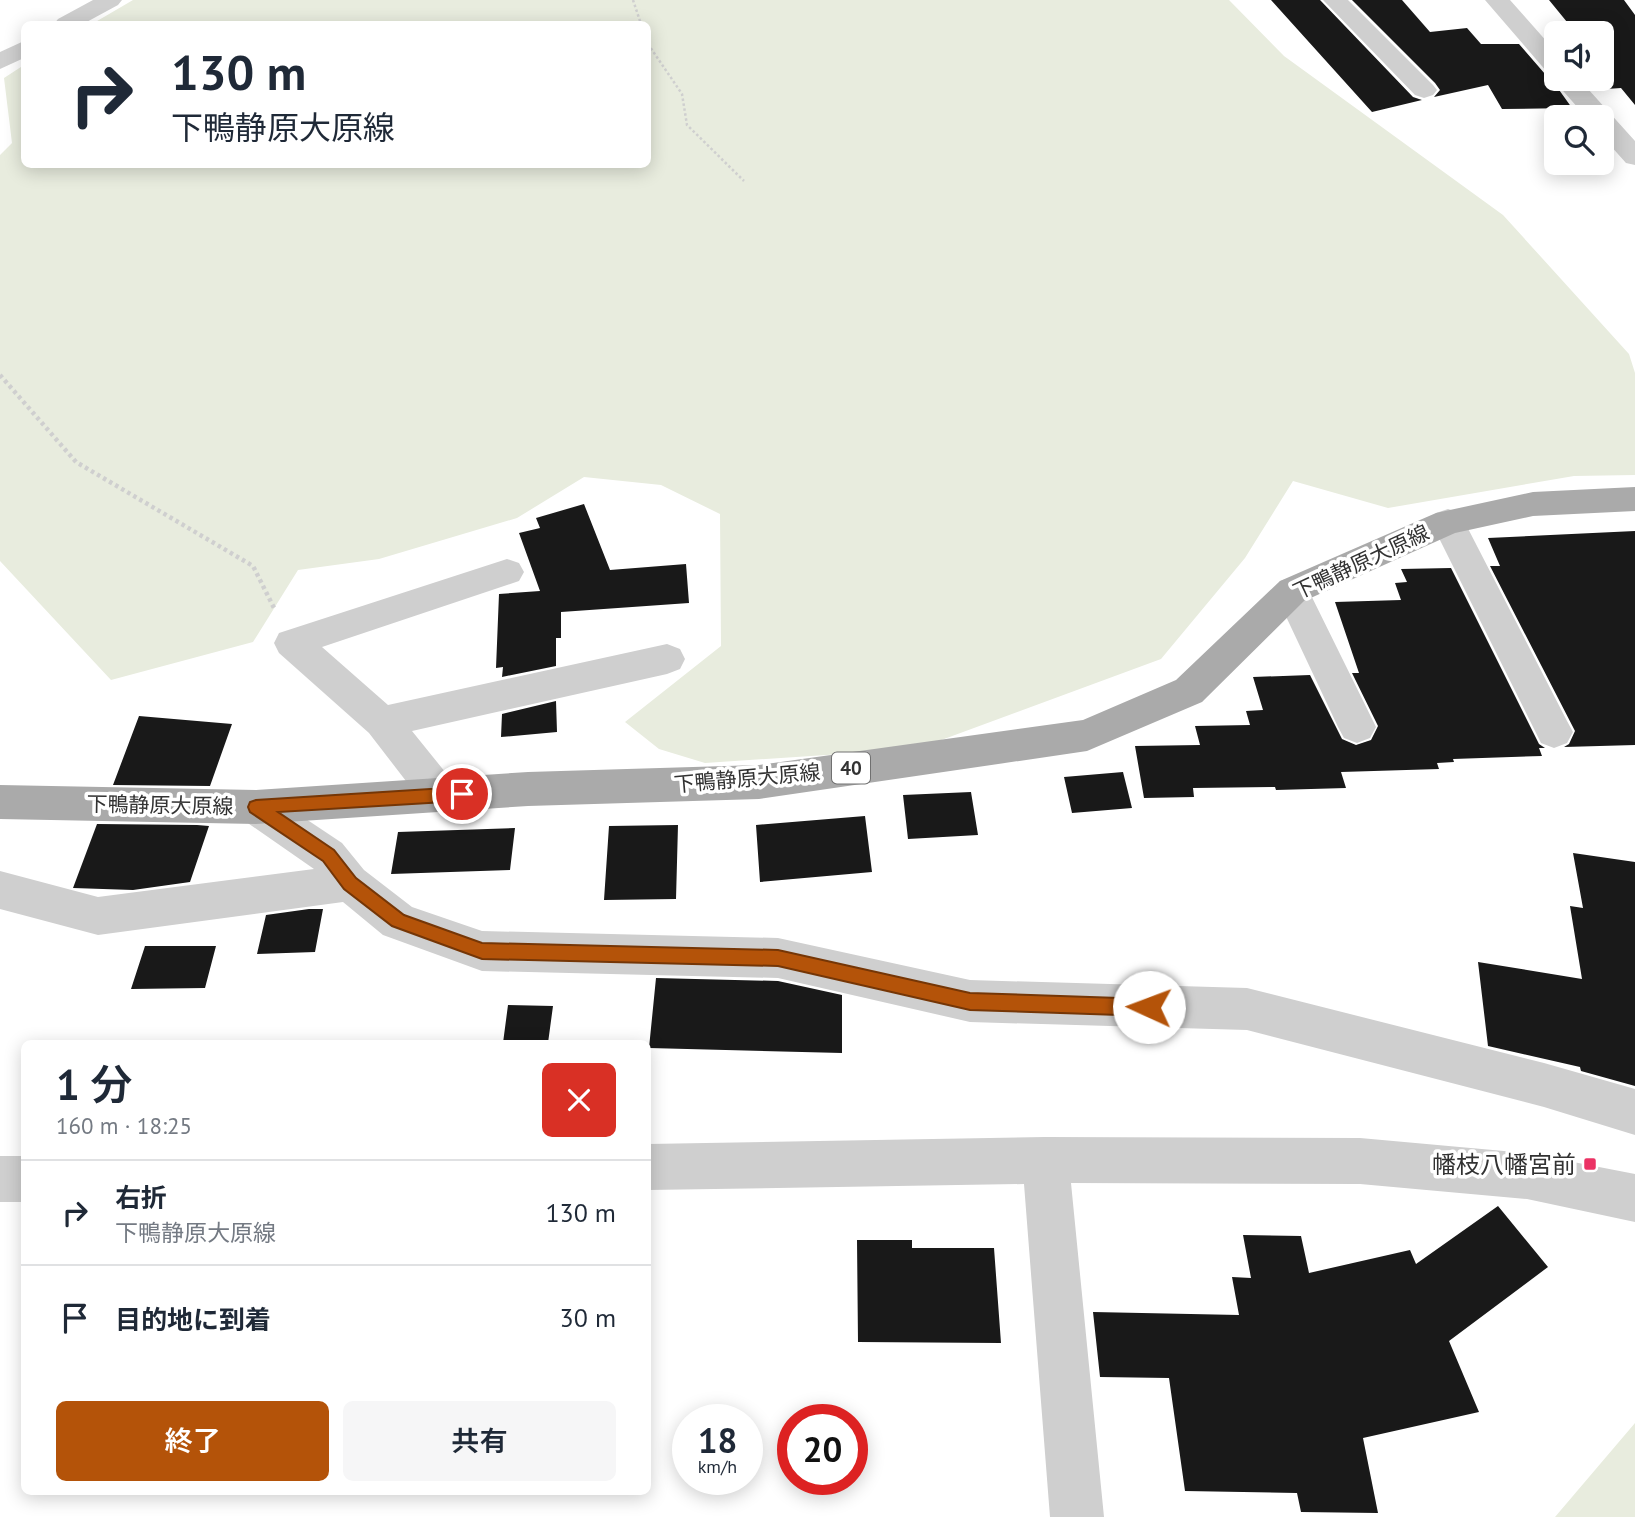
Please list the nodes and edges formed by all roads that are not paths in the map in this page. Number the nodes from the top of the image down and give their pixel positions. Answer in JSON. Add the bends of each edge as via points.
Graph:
{"nodes":[{"id":1,"x":110,"y":0,"type":"edge"},
{"id":2,"x":1335,"y":0,"type":"edge"},
{"id":3,"x":1497,"y":0,"type":"edge"},
{"id":4,"x":72,"y":21,"type":"edge"},
{"id":5,"x":21,"y":50,"type":"edge"},
{"id":6,"x":1544,"y":53,"type":"edge"},
{"id":7,"x":0,"y":62,"type":"edge"},
{"id":8,"x":1424,"y":90,"type":"dead end"},
{"id":9,"x":1577,"y":91,"type":"edge"},
{"id":10,"x":1589,"y":105,"type":"edge"},
{"id":11,"x":1614,"y":133,"type":"edge"},
{"id":12,"x":1635,"y":157,"type":"edge"},
{"id":13,"x":1635,"y":499,"type":"edge"},
{"id":14,"x":1448,"y":522,"type":"junction"},
{"id":15,"x":507,"y":572,"type":"dead end"},
{"id":16,"x":1292,"y":591,"type":"junction"},
{"id":17,"x":667,"y":659,"type":"dead end"},
{"id":18,"x":382,"y":722,"type":"junction"},
{"id":19,"x":1357,"y":727,"type":"dead end"},
{"id":20,"x":1553,"y":732,"type":"dead end"},
{"id":21,"x":440,"y":795,"type":"junction"},
{"id":22,"x":0,"y":802,"type":"edge"},
{"id":23,"x":256,"y":807,"type":"junction"},
{"id":24,"x":350,"y":883,"type":"junction"},
{"id":25,"x":0,"y":890,"type":"edge"},
{"id":26,"x":1635,"y":1112,"type":"edge"},
{"id":27,"x":1045,"y":1160,"type":"junction"},
{"id":28,"x":651,"y":1167,"type":"edge"},
{"id":29,"x":0,"y":1179,"type":"edge"},
{"id":30,"x":21,"y":1179,"type":"edge"},
{"id":31,"x":1635,"y":1198,"type":"edge"},
{"id":32,"x":1077,"y":1517,"type":"edge"}],
"edges":[{"from":1,"to":4,"type":"street"},
{"from":2,"to":8,"type":"street"},
{"from":3,"to":6,"type":"street"},
{"from":5,"to":7,"type":"street"},
{"from":9,"to":10,"type":"street"},
{"from":11,"to":12,"type":"street"},
{"from":13,"to":14,"type":"main road","name":"下鴨静原大原線","number":"40","via":[[1534,504]]},
{"from":14,"to":16,"type":"main road","name":"下鴨静原大原線","number":"40"},
{"from":14,"to":20,"type":"street"},
{"from":15,"to":18,"type":"street","via":[[292,643]]},
{"from":16,"to":19,"type":"street"},
{"from":16,"to":21,"type":"main road","name":"下鴨静原大原線","number":"40","via":[[1189,691],[1087,735],[759,782]]},
{"from":17,"to":18,"type":"street"},
{"from":18,"to":21,"type":"street"},
{"from":21,"to":23,"type":"main road","name":"下鴨静原大原線","number":"40"},
{"from":22,"to":23,"type":"main road","name":"下鴨静原大原線","number":"40"},
{"from":23,"to":24,"type":"street","via":[[328,856]]},
{"from":24,"to":25,"type":"street","via":[[98,916]]},
{"from":24,"to":26,"type":"street","via":[[398,921],[482,951],[778,958],[970,1002],[1247,1009]]},
{"from":27,"to":28,"type":"street"},
{"from":27,"to":31,"type":"street","via":[[1360,1161],[1527,1176]]},
{"from":27,"to":32,"type":"street"},
{"from":29,"to":30,"type":"street"}]}
